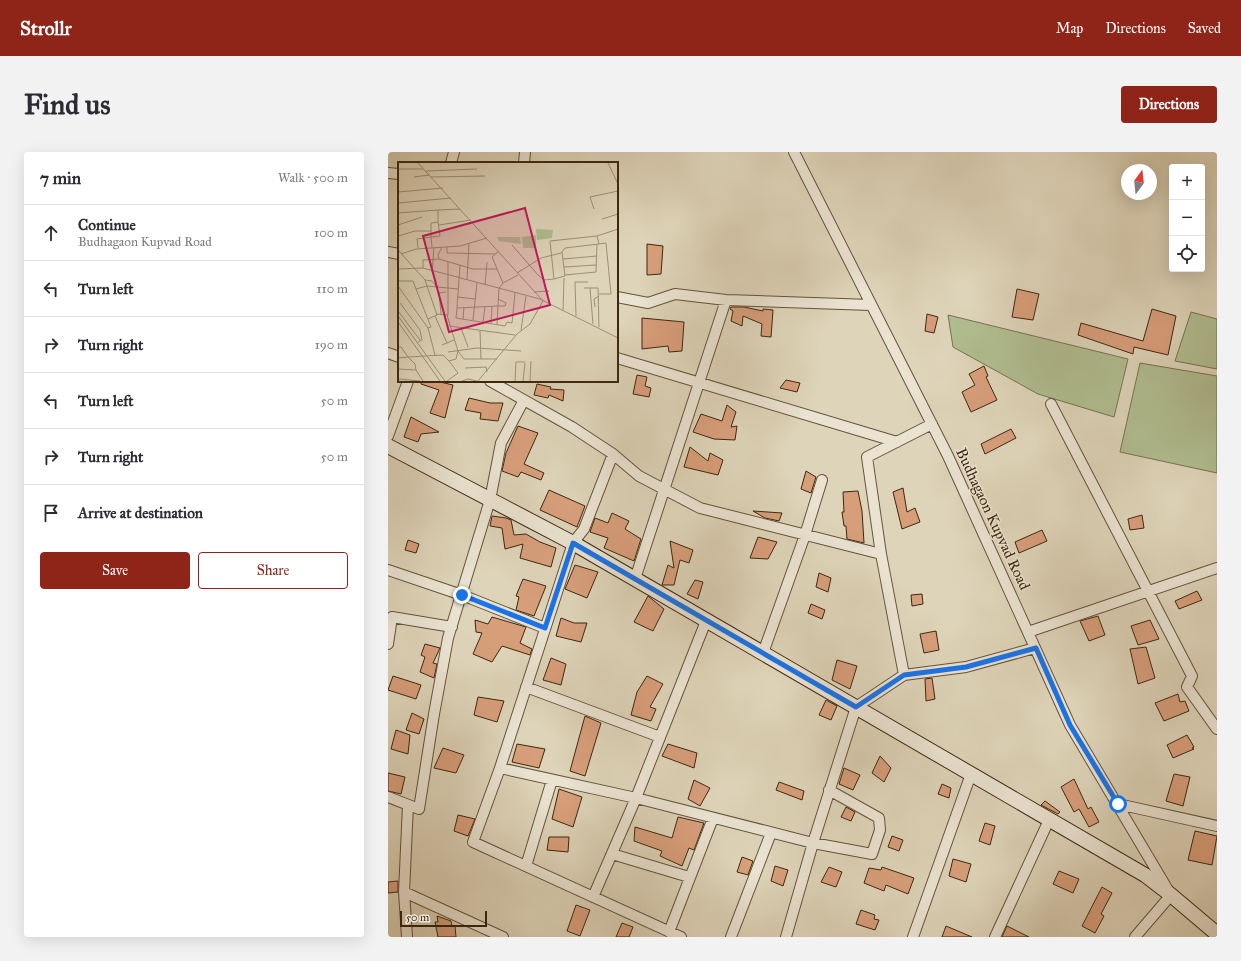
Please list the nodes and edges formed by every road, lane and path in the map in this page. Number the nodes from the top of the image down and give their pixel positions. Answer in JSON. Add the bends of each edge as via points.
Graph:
{"nodes":[{"id":1,"x":454,"y":152,"type":"edge"},
{"id":2,"x":525,"y":152,"type":"edge"},
{"id":3,"x":794,"y":152,"type":"edge"},
{"id":4,"x":451,"y":162,"type":"edge"},
{"id":5,"x":524,"y":162,"type":"edge"},
{"id":6,"x":388,"y":173,"type":"edge"},
{"id":7,"x":398,"y":174,"type":"edge"},
{"id":8,"x":388,"y":252,"type":"edge"},
{"id":9,"x":398,"y":254,"type":"edge"},
{"id":10,"x":618,"y":297,"type":"edge"},
{"id":11,"x":726,"y":300,"type":"junction"},
{"id":12,"x":871,"y":305,"type":"junction"},
{"id":13,"x":388,"y":353,"type":"edge"},
{"id":14,"x":398,"y":356,"type":"edge"},
{"id":15,"x":618,"y":358,"type":"edge"},
{"id":16,"x":408,"y":382,"type":"edge"},
{"id":17,"x":492,"y":382,"type":"edge"},
{"id":18,"x":699,"y":383,"type":"junction"},
{"id":19,"x":524,"y":400,"type":"junction"},
{"id":20,"x":1051,"y":404,"type":"dead end"},
{"id":21,"x":932,"y":424,"type":"junction"},
{"id":22,"x":388,"y":436,"type":"edge"},
{"id":23,"x":897,"y":442,"type":"junction"},
{"id":24,"x":388,"y":446,"type":"edge"},
{"id":25,"x":614,"y":454,"type":"junction"},
{"id":26,"x":822,"y":480,"type":"dead end"},
{"id":27,"x":664,"y":489,"type":"junction"},
{"id":28,"x":490,"y":500,"type":"junction"},
{"id":29,"x":806,"y":535,"type":"junction"},
{"id":30,"x":573,"y":543,"type":"junction"},
{"id":31,"x":881,"y":554,"type":"junction"},
{"id":32,"x":1217,"y":568,"type":"edge"},
{"id":33,"x":388,"y":570,"type":"edge"},
{"id":34,"x":635,"y":579,"type":"junction"},
{"id":35,"x":1148,"y":592,"type":"junction"},
{"id":36,"x":462,"y":595,"type":"junction"},
{"id":37,"x":706,"y":621,"type":"junction"},
{"id":38,"x":452,"y":627,"type":"junction"},
{"id":39,"x":545,"y":628,"type":"junction"},
{"id":40,"x":1028,"y":632,"type":"junction"},
{"id":41,"x":388,"y":644,"type":"edge"},
{"id":42,"x":1036,"y":648,"type":"junction"},
{"id":43,"x":762,"y":653,"type":"junction"},
{"id":44,"x":904,"y":675,"type":"junction"},
{"id":45,"x":526,"y":687,"type":"junction"},
{"id":46,"x":856,"y":707,"type":"junction"},
{"id":47,"x":1217,"y":729,"type":"edge"},
{"id":48,"x":660,"y":737,"type":"junction"},
{"id":49,"x":500,"y":768,"type":"junction"},
{"id":50,"x":971,"y":774,"type":"junction"},
{"id":51,"x":552,"y":780,"type":"junction"},
{"id":52,"x":830,"y":790,"type":"junction"},
{"id":53,"x":388,"y":797,"type":"edge"},
{"id":54,"x":636,"y":798,"type":"junction"},
{"id":55,"x":1118,"y":804,"type":"junction"},
{"id":56,"x":408,"y":805,"type":"junction"},
{"id":57,"x":713,"y":818,"type":"junction"},
{"id":58,"x":1049,"y":820,"type":"junction"},
{"id":59,"x":1217,"y":826,"type":"edge"},
{"id":60,"x":771,"y":833,"type":"junction"},
{"id":61,"x":813,"y":843,"type":"junction"},
{"id":62,"x":612,"y":854,"type":"junction"},
{"id":63,"x":526,"y":866,"type":"junction"},
{"id":64,"x":689,"y":877,"type":"junction"},
{"id":65,"x":404,"y":892,"type":"junction"},
{"id":66,"x":1171,"y":895,"type":"junction"},
{"id":67,"x":594,"y":897,"type":"junction"},
{"id":68,"x":669,"y":932,"type":"junction"},
{"id":69,"x":490,"y":934,"type":"edge"},
{"id":70,"x":1217,"y":934,"type":"edge"},
{"id":71,"x":407,"y":937,"type":"edge"},
{"id":72,"x":503,"y":937,"type":"edge"},
{"id":73,"x":681,"y":937,"type":"edge"},
{"id":74,"x":731,"y":937,"type":"edge"},
{"id":75,"x":786,"y":937,"type":"edge"},
{"id":76,"x":912,"y":937,"type":"edge"},
{"id":77,"x":995,"y":937,"type":"edge"},
{"id":78,"x":1135,"y":937,"type":"edge"}],
"edges":[{"from":1,"to":4,"type":"street"},
{"from":2,"to":5,"type":"street"},
{"from":3,"to":12,"type":"street","name":"Budhagaon Kupvad Road"},
{"from":6,"to":7,"type":"street"},
{"from":8,"to":9,"type":"street"},
{"from":10,"to":11,"type":"street","via":[[648,303],[675,294]]},
{"from":11,"to":12,"type":"street"},
{"from":11,"to":18,"type":"street"},
{"from":12,"to":21,"type":"street","name":"Budhagaon Kupvad Road"},
{"from":13,"to":14,"type":"street"},
{"from":15,"to":18,"type":"street"},
{"from":16,"to":22,"type":"street"},
{"from":17,"to":19,"type":"street"},
{"from":18,"to":23,"type":"street"},
{"from":18,"to":27,"type":"street"},
{"from":19,"to":25,"type":"street"},
{"from":19,"to":28,"type":"street","via":[[501,443]]},
{"from":20,"to":35,"type":"street"},
{"from":21,"to":23,"type":"street"},
{"from":21,"to":40,"type":"street","name":"Budhagaon Kupvad Road"},
{"from":23,"to":31,"type":"street","via":[[867,457]]},
{"from":24,"to":28,"type":"street"},
{"from":25,"to":27,"type":"street","via":[[639,476]]},
{"from":25,"to":30,"type":"street","via":[[584,529]]},
{"from":26,"to":29,"type":"street"},
{"from":27,"to":29,"type":"street","via":[[700,508]]},
{"from":27,"to":34,"type":"street"},
{"from":28,"to":30,"type":"street"},
{"from":28,"to":36,"type":"street"},
{"from":29,"to":31,"type":"street"},
{"from":29,"to":43,"type":"street"},
{"from":30,"to":34,"type":"street"},
{"from":30,"to":39,"type":"street"},
{"from":31,"to":44,"type":"street"},
{"from":32,"to":35,"type":"street"},
{"from":33,"to":36,"type":"street"},
{"from":34,"to":37,"type":"street"},
{"from":35,"to":40,"type":"street"},
{"from":35,"to":47,"type":"street","via":[[1192,676],[1187,687]]},
{"from":36,"to":38,"type":"street"},
{"from":36,"to":39,"type":"street"},
{"from":37,"to":43,"type":"street"},
{"from":37,"to":48,"type":"street"},
{"from":38,"to":41,"type":"street","via":[[392,617]]},
{"from":38,"to":56,"type":"street","via":[[434,714],[419,809]]},
{"from":39,"to":45,"type":"street"},
{"from":40,"to":42,"type":"street","name":"Budhagaon Kupvad Road"},
{"from":42,"to":44,"type":"street","via":[[966,667]]},
{"from":42,"to":55,"type":"street","name":"Budhagaon Kupvad Road","via":[[1070,725]]},
{"from":43,"to":46,"type":"street"},
{"from":44,"to":46,"type":"street"},
{"from":45,"to":48,"type":"street"},
{"from":45,"to":49,"type":"street"},
{"from":46,"to":50,"type":"street"},
{"from":46,"to":52,"type":"street"},
{"from":48,"to":54,"type":"street"},
{"from":49,"to":51,"type":"street"},
{"from":49,"to":63,"type":"street","via":[[473,842]]},
{"from":50,"to":58,"type":"street"},
{"from":50,"to":76,"type":"street"},
{"from":51,"to":54,"type":"street"},
{"from":51,"to":63,"type":"street"},
{"from":52,"to":61,"type":"street"},
{"from":52,"to":61,"type":"street","via":[[879,818],[880,830],[872,854]]},
{"from":53,"to":56,"type":"street"},
{"from":54,"to":57,"type":"street"},
{"from":54,"to":62,"type":"street"},
{"from":55,"to":59,"type":"street"},
{"from":55,"to":66,"type":"street","name":"Budhagaon Kupvad Road"},
{"from":56,"to":65,"type":"street"},
{"from":57,"to":60,"type":"street"},
{"from":57,"to":64,"type":"street"},
{"from":58,"to":66,"type":"street","via":[[1144,875]]},
{"from":58,"to":77,"type":"street"},
{"from":60,"to":61,"type":"street"},
{"from":60,"to":74,"type":"street"},
{"from":61,"to":75,"type":"street"},
{"from":62,"to":64,"type":"street"},
{"from":62,"to":67,"type":"street"},
{"from":63,"to":67,"type":"street"},
{"from":64,"to":68,"type":"street"},
{"from":65,"to":69,"type":"street"},
{"from":65,"to":71,"type":"street"},
{"from":66,"to":70,"type":"street"},
{"from":66,"to":78,"type":"street"},
{"from":67,"to":68,"type":"street"},
{"from":68,"to":73,"type":"street"},
{"from":69,"to":72,"type":"street"}]}
